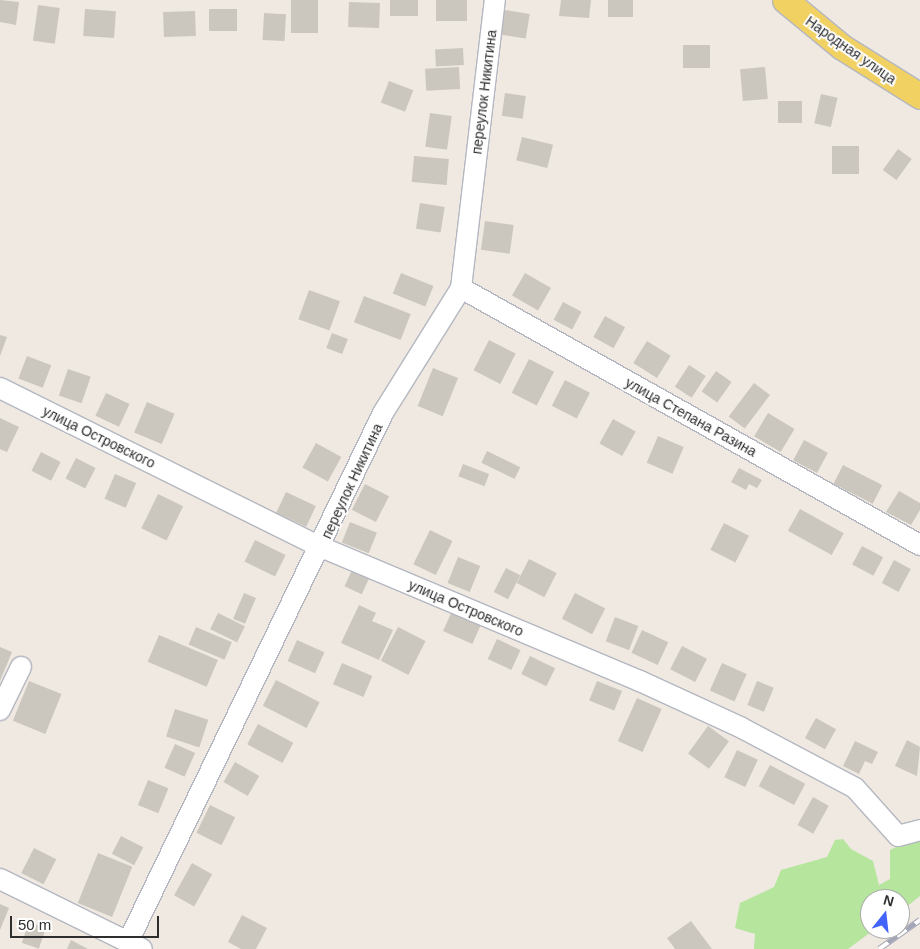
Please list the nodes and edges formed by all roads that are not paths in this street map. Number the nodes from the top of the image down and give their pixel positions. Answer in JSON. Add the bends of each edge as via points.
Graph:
{"nodes":[{"id":1,"x":495,"y":0,"type":"edge"},
{"id":2,"x":784,"y":0,"type":"edge"},
{"id":3,"x":920,"y":96,"type":"edge"},
{"id":4,"x":461,"y":288,"type":"junction"},
{"id":5,"x":0,"y":388,"type":"edge"},
{"id":6,"x":920,"y":545,"type":"edge"},
{"id":7,"x":321,"y":547,"type":"junction"},
{"id":8,"x":21,"y":667,"type":"dead end"},
{"id":9,"x":0,"y":710,"type":"edge"},
{"id":10,"x":920,"y":830,"type":"edge"},
{"id":11,"x":0,"y":879,"type":"edge"},
{"id":12,"x":135,"y":945,"type":"edge"}],
"edges":[{"from":1,"to":4,"type":"street","name":"переулок Никитина"},
{"from":2,"to":3,"type":"main road","name":"Народная улица","via":[[842,47]]},
{"from":4,"to":6,"type":"street","name":"улица Степана Разина"},
{"from":4,"to":7,"type":"street","name":"переулок Никитина","via":[[383,413]]},
{"from":5,"to":7,"type":"street","name":"улица Островского"},
{"from":7,"to":10,"type":"street","name":"улица Островского","via":[[640,680],[740,727],[854,788],[898,836]]},
{"from":7,"to":12,"type":"street","name":"переулок Никитина"},
{"from":8,"to":9,"type":"street"},
{"from":11,"to":12,"type":"street"}]}
